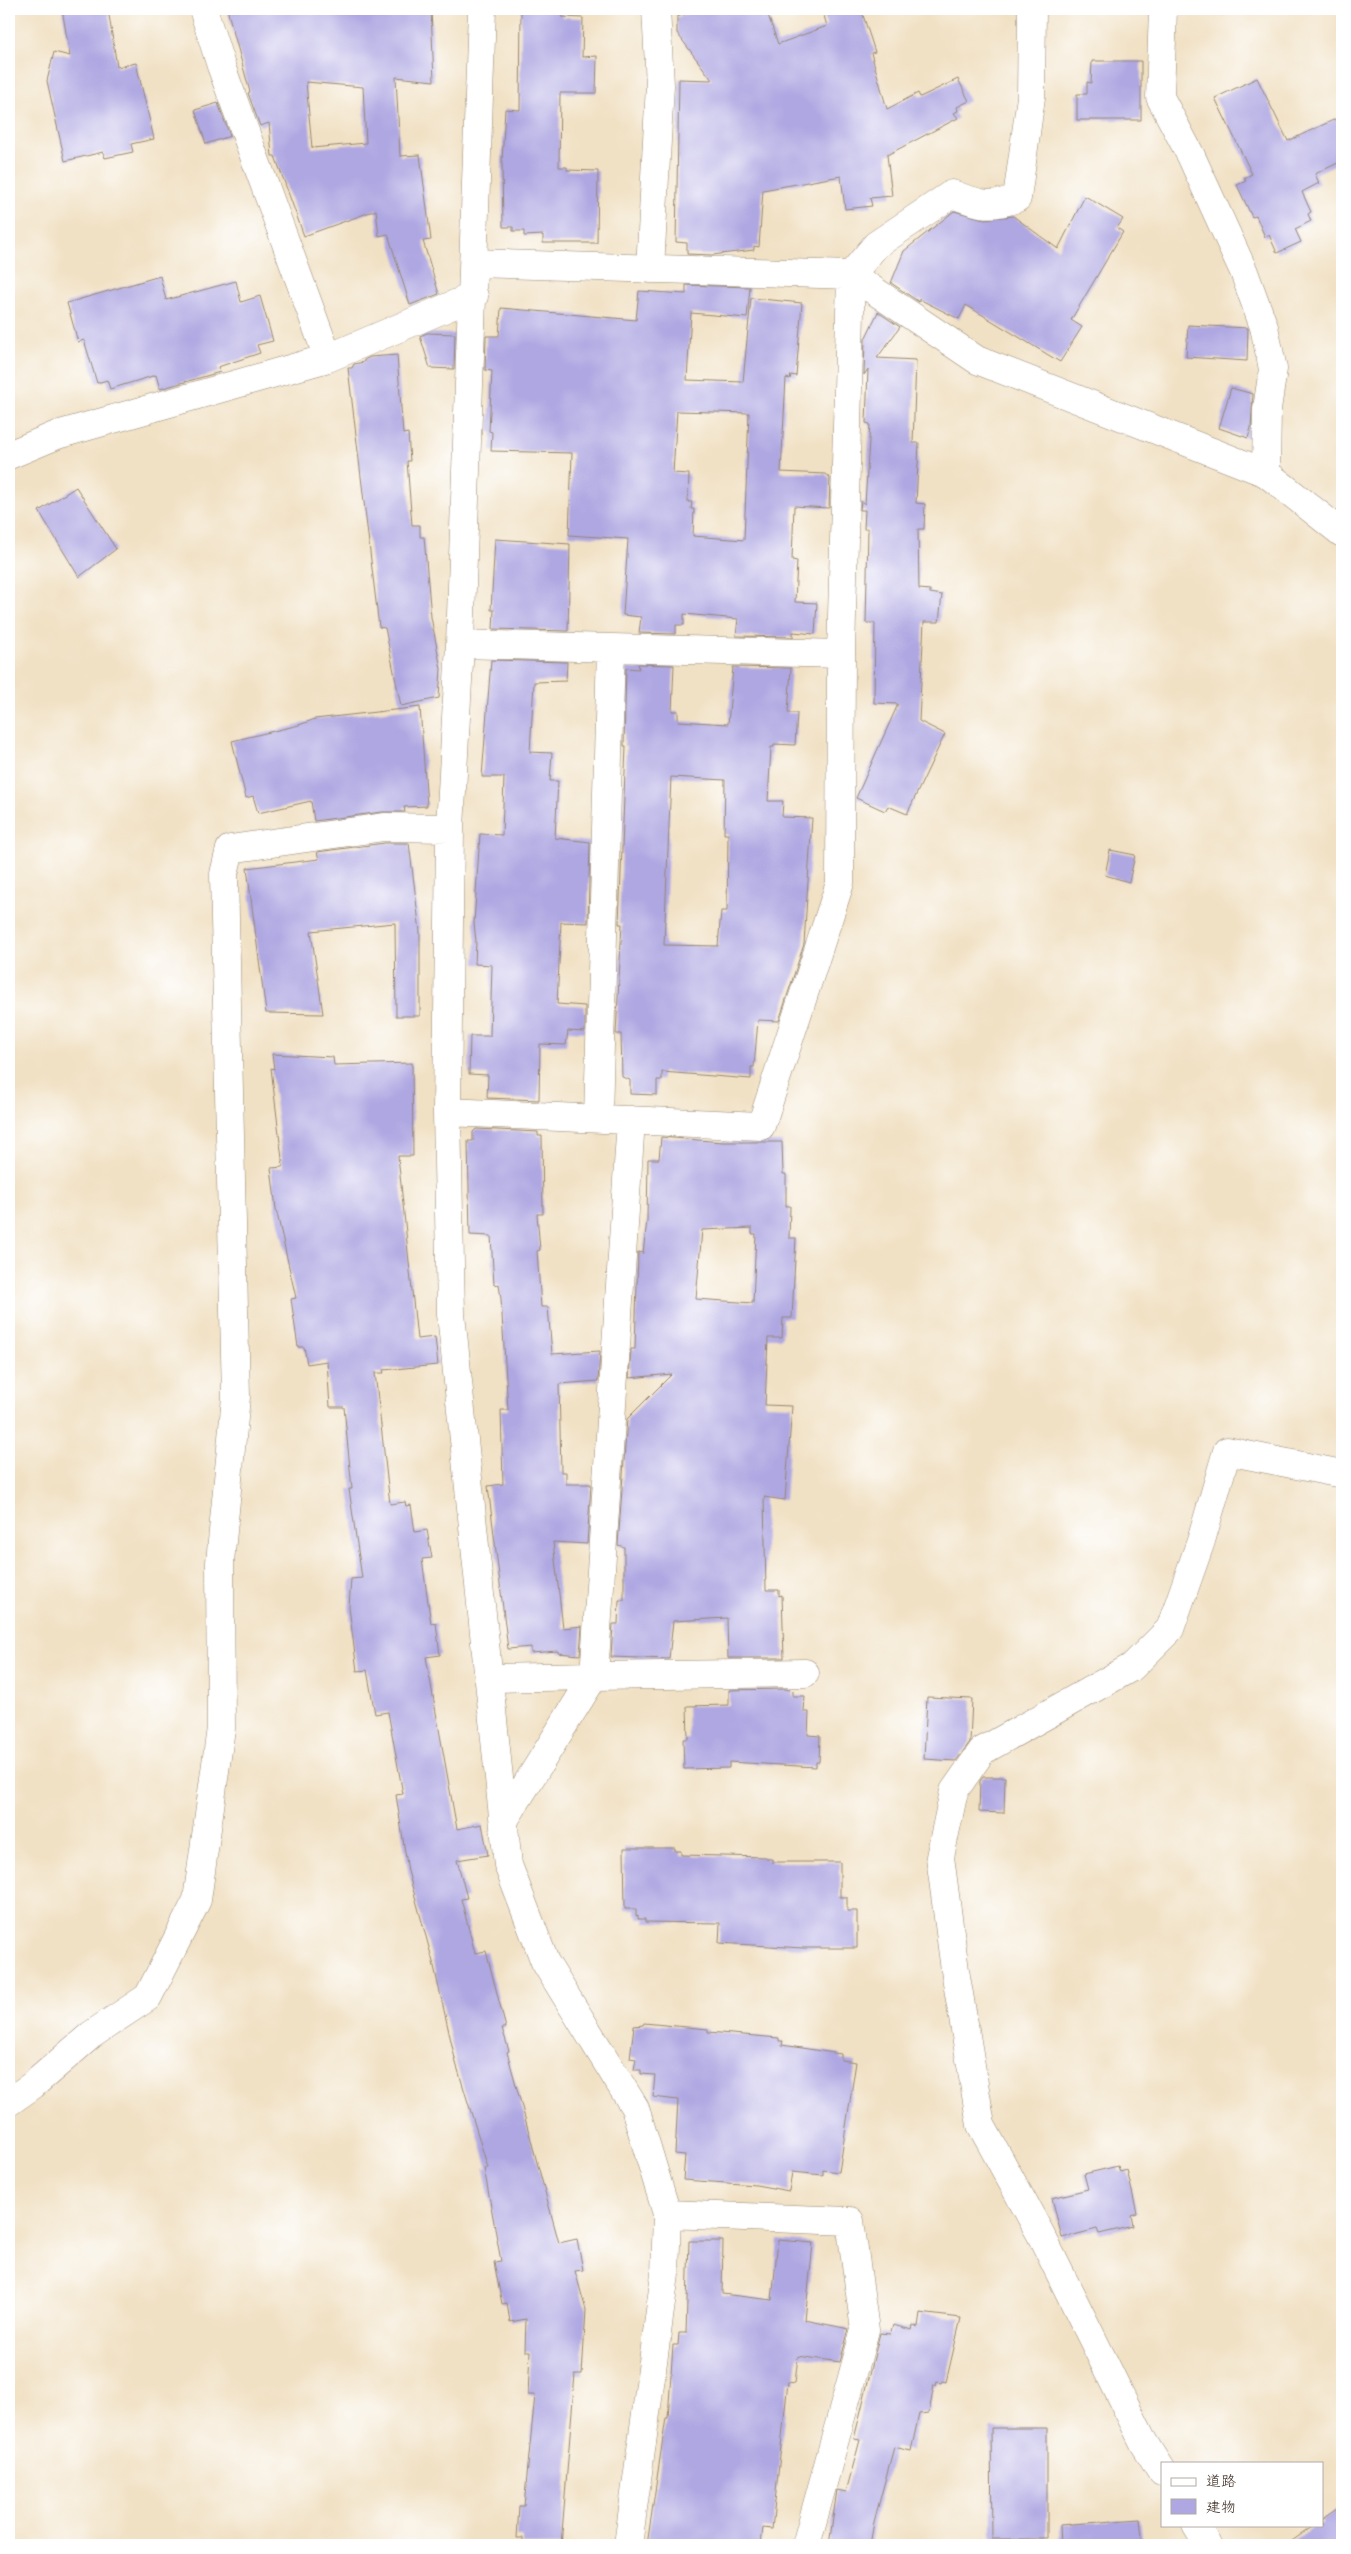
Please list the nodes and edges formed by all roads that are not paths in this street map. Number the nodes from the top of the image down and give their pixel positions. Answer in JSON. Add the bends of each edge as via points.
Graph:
{"nodes":[{"id":1,"x":203,"y":9,"type":"edge"},
{"id":2,"x":482,"y":9,"type":"edge"},
{"id":3,"x":656,"y":9,"type":"edge"},
{"id":4,"x":1032,"y":9,"type":"edge"},
{"id":5,"x":1163,"y":9,"type":"edge"},
{"id":6,"x":474,"y":264,"type":"junction"},
{"id":7,"x":650,"y":269,"type":"junction"},
{"id":8,"x":851,"y":275,"type":"junction"},
{"id":9,"x":474,"y":296,"type":"junction"},
{"id":10,"x":328,"y":358,"type":"junction"},
{"id":11,"x":9,"y":455,"type":"edge"},
{"id":12,"x":1266,"y":473,"type":"junction"},
{"id":13,"x":1342,"y":533,"type":"edge"},
{"id":14,"x":460,"y":644,"type":"junction"},
{"id":15,"x":611,"y":648,"type":"junction"},
{"id":16,"x":841,"y":654,"type":"junction"},
{"id":17,"x":450,"y":828,"type":"junction"},
{"id":18,"x":447,"y":1112,"type":"junction"},
{"id":19,"x":598,"y":1117,"type":"junction"},
{"id":20,"x":631,"y":1120,"type":"junction"},
{"id":21,"x":1342,"y":1474,"type":"edge"},
{"id":22,"x":805,"y":1672,"type":"dead end"},
{"id":23,"x":594,"y":1676,"type":"junction"},
{"id":24,"x":489,"y":1678,"type":"junction"},
{"id":25,"x":505,"y":1819,"type":"junction"},
{"id":26,"x":9,"y":2102,"type":"edge"},
{"id":27,"x":667,"y":2214,"type":"junction"},
{"id":28,"x":1161,"y":2470,"type":"edge"},
{"id":29,"x":1197,"y":2526,"type":"edge"},
{"id":30,"x":628,"y":2545,"type":"edge"},
{"id":31,"x":806,"y":2545,"type":"edge"},
{"id":32,"x":1208,"y":2545,"type":"edge"}],
"edges":[{"from":1,"to":10,"type":"street"},
{"from":2,"to":6,"type":"street"},
{"from":3,"to":7,"type":"street","via":[[660,85]]},
{"from":4,"to":8,"type":"street","via":[[1031,97],[1017,198],[998,205],[952,194],[876,246]]},
{"from":5,"to":12,"type":"street","via":[[1160,97],[1240,263],[1264,326],[1273,369],[1267,409]]},
{"from":6,"to":7,"type":"street"},
{"from":6,"to":9,"type":"street"},
{"from":7,"to":8,"type":"street"},
{"from":8,"to":12,"type":"street","via":[[977,360]]},
{"from":8,"to":16,"type":"street"},
{"from":9,"to":10,"type":"street"},
{"from":9,"to":14,"type":"street"},
{"from":10,"to":11,"type":"street","via":[[57,434]]},
{"from":12,"to":13,"type":"street"},
{"from":14,"to":15,"type":"street"},
{"from":14,"to":17,"type":"street"},
{"from":15,"to":16,"type":"street"},
{"from":15,"to":19,"type":"street"},
{"from":16,"to":20,"type":"street","via":[[840,883],[762,1126]]},
{"from":17,"to":18,"type":"street"},
{"from":17,"to":26,"type":"street","via":[[384,827],[230,849],[224,874],[236,1397],[220,1562],[222,1728],[198,1900],[148,1997],[91,2035]]},
{"from":18,"to":19,"type":"street"},
{"from":18,"to":24,"type":"street","via":[[451,1314]]},
{"from":19,"to":20,"type":"street"},
{"from":20,"to":23,"type":"street"},
{"from":21,"to":28,"type":"street","via":[[1227,1451],[1201,1541],[1170,1629],[1132,1667],[982,1751],[954,1791],[940,1857],[981,2125]]},
{"from":22,"to":23,"type":"street"},
{"from":23,"to":24,"type":"street"},
{"from":23,"to":25,"type":"street"},
{"from":24,"to":25,"type":"street"},
{"from":25,"to":27,"type":"street","via":[[508,1865],[545,1962],[635,2108]]},
{"from":27,"to":30,"type":"street","via":[[664,2274]]},
{"from":27,"to":31,"type":"street","via":[[850,2221],[865,2330]]},
{"from":29,"to":32,"type":"street"}]}
